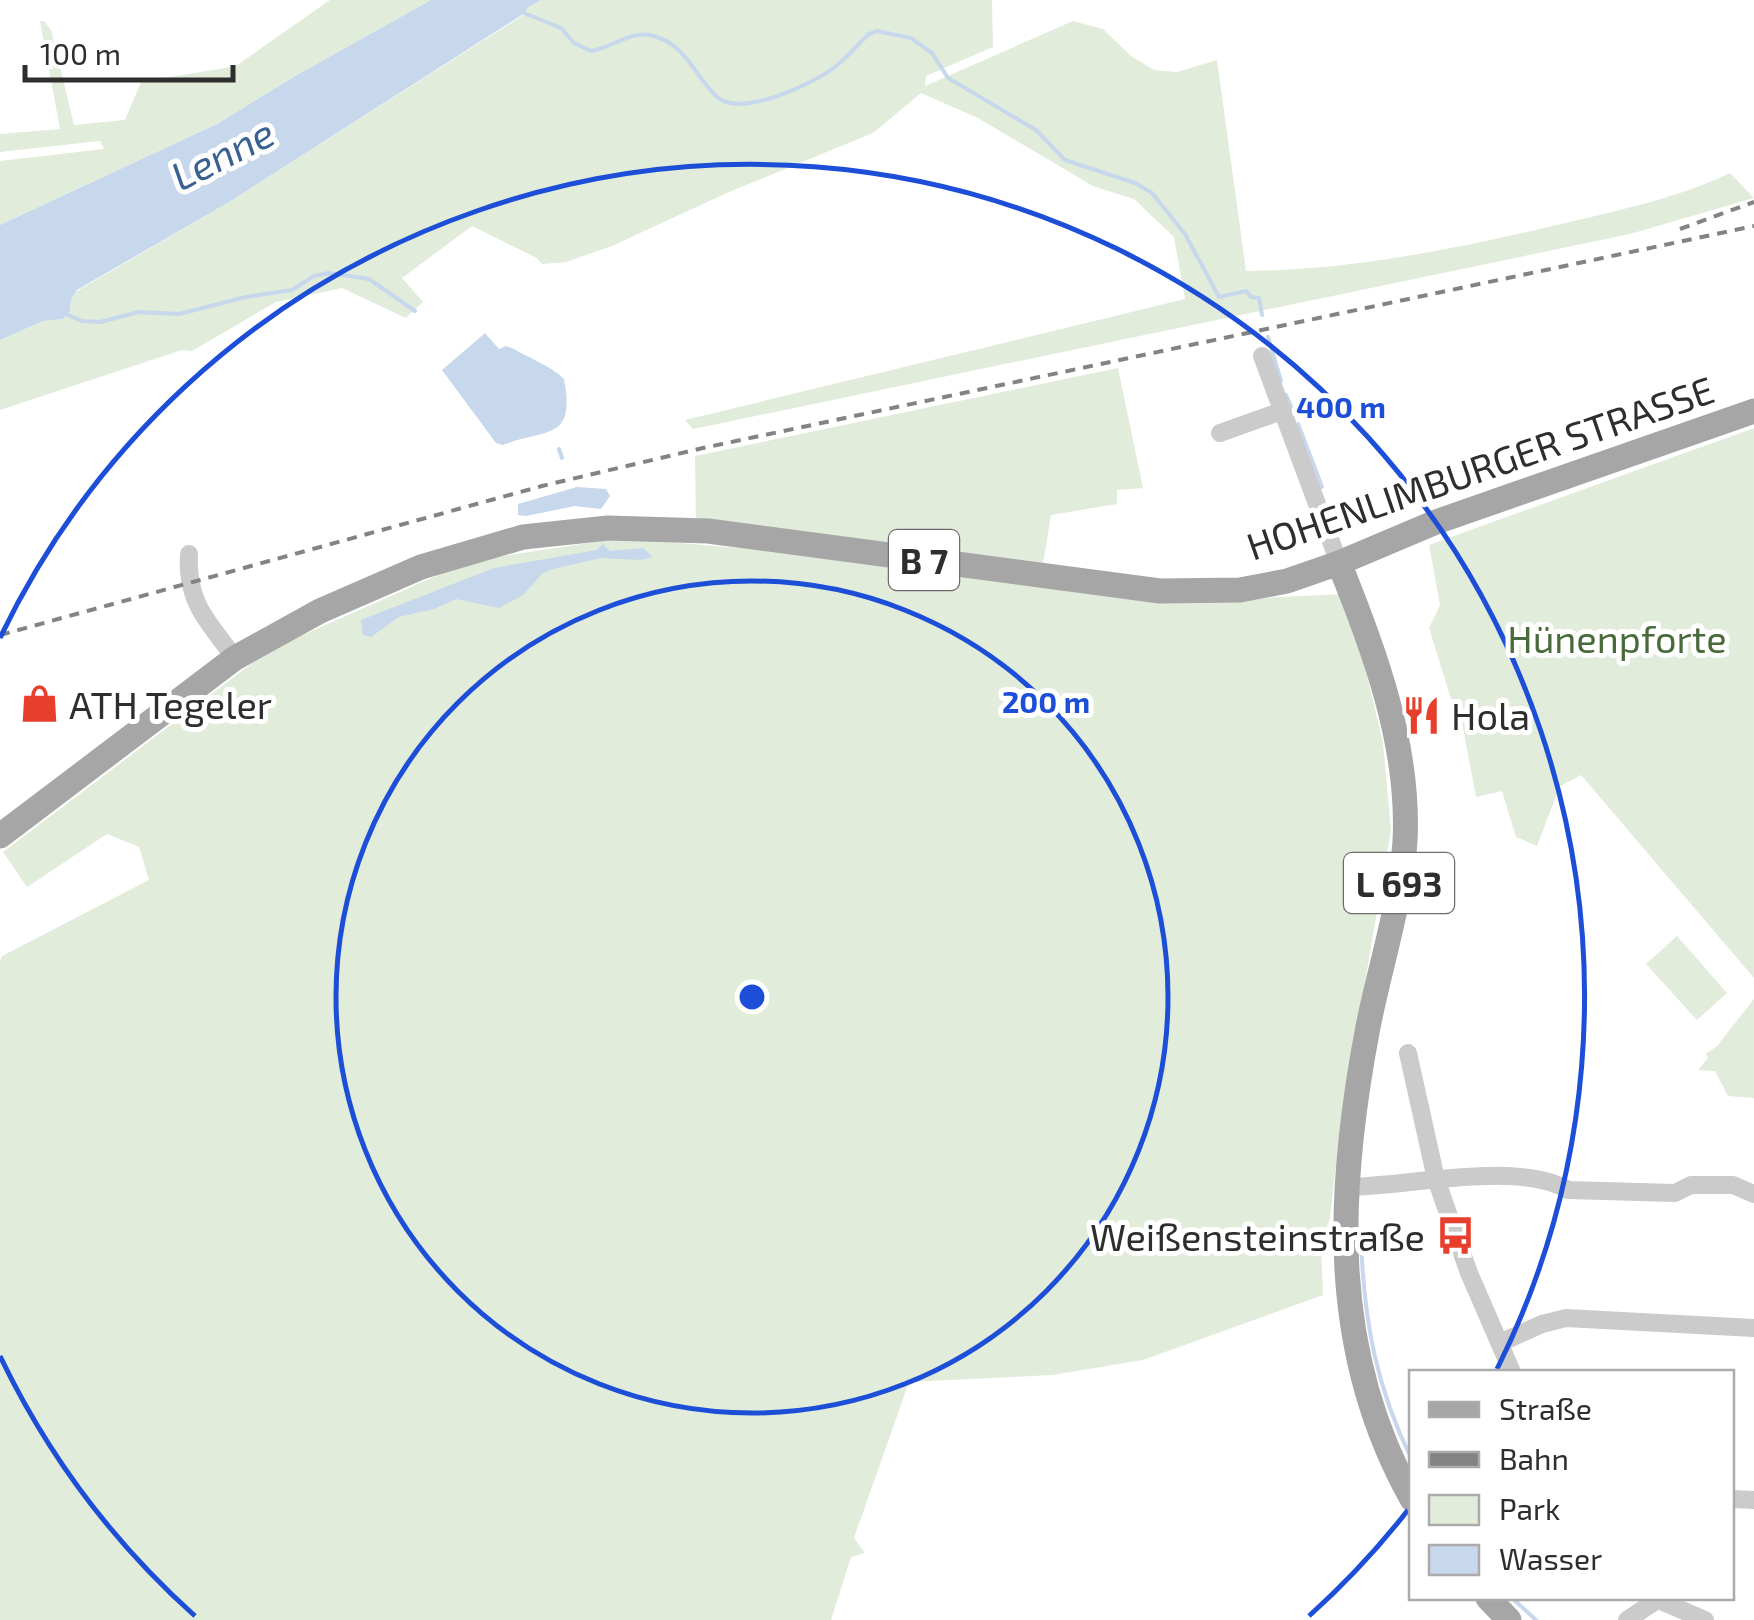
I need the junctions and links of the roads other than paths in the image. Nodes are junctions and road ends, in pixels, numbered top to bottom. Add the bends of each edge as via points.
1 (1262, 356) dead end
2 (1282, 410) junction
3 (1754, 411) edge
4 (1220, 433) dead end
5 (189, 554) dead end
6 (1339, 563) junction
7 (235, 658) junction
8 (0, 836) edge
9 (1408, 1053) dead end
10 (1436, 1179) junction
11 (1346, 1187) junction
12 (1754, 1194) edge
13 (1754, 1328) edge
14 (1500, 1343) junction
15 (1511, 1370) edge
16 (1409, 1492) edge
17 (1490, 1600) edge
18 (1655, 1600) edge
19 (1658, 1600) edge
20 (1509, 1620) edge
21 (1627, 1620) edge
22 (1705, 1620) edge

1 - 2 street
2 - 4 street
2 - 6 street
3 - 6 main road, HOHENLIMBURGER STRASSE / B 7 via 1451,516
5 - 7 street via 196,606
6 - 7 main road, HOHENLIMBURGER STRASSE / B 7 via 1240,590 1160,591 708,531 608,528 522,538 421,567
6 - 11 main road, L 693 via 1390,712 1405,839 1361,1068
7 - 8 main road, HOHENLIMBURGER STRASSE / B 7
9 - 10 street
10 - 11 street
10 - 12 street via 1490,1176 1554,1182 1568,1190 1675,1192 1732,1185
10 - 14 street
11 - 16 main road, L 693 via 1346,1271 1366,1399
13 - 14 street via 1566,1318
14 - 15 street
17 - 20 main road
18 - 21 street
19 - 22 street

